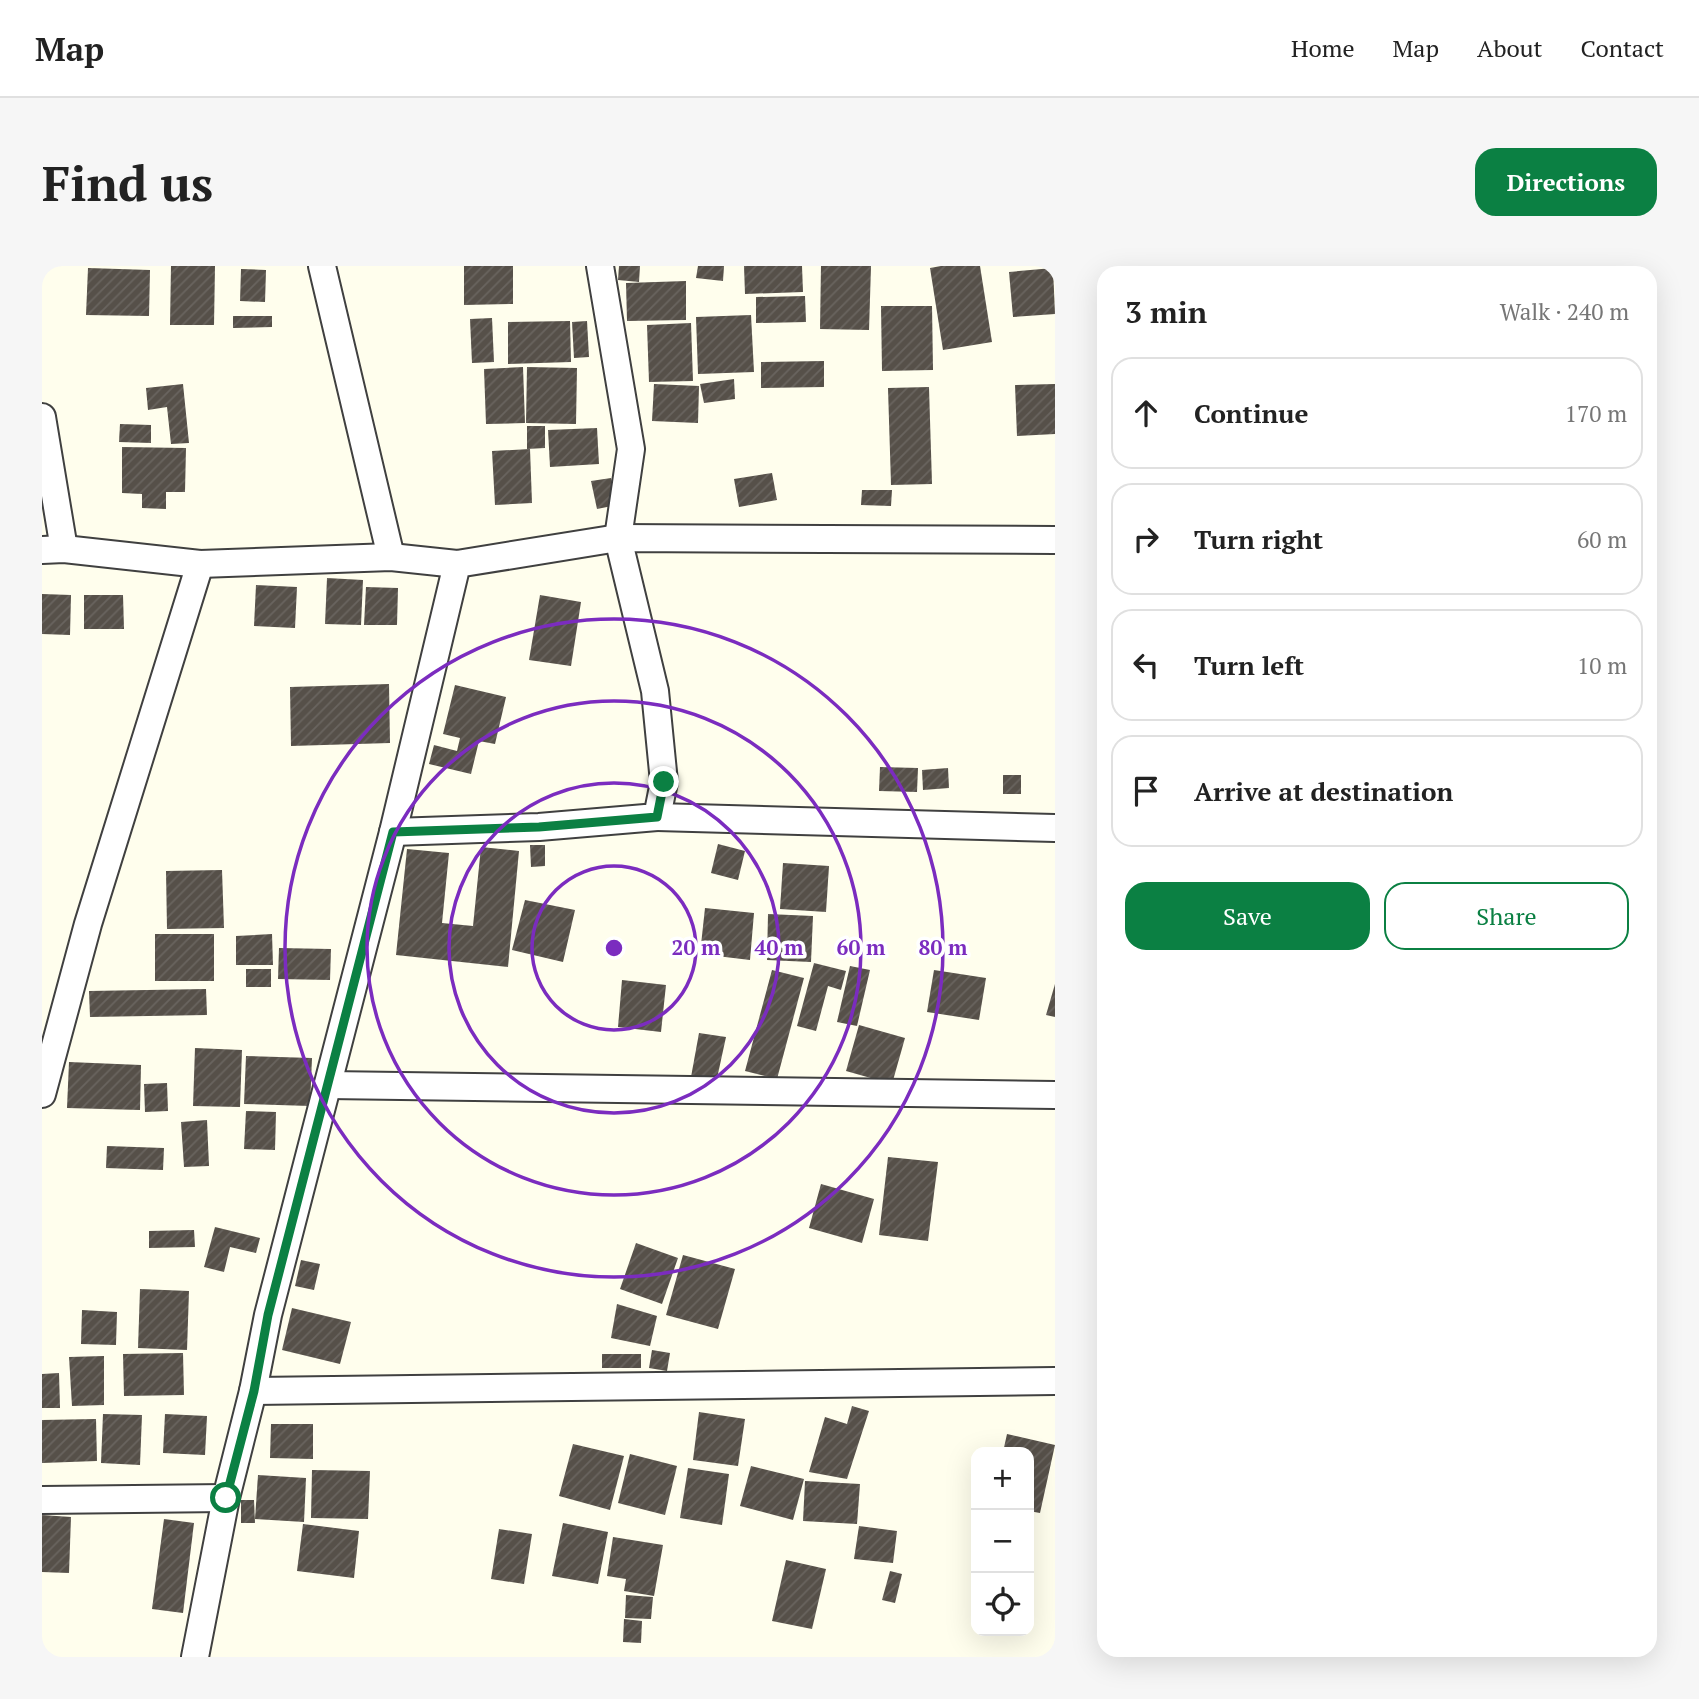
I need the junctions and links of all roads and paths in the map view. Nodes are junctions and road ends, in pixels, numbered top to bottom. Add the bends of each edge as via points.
1 (322, 266) edge
2 (600, 266) edge
3 (42, 417) edge
4 (618, 538) junction
5 (1055, 540) edge
6 (53, 550) edge
7 (391, 557) junction
8 (200, 564) junction
9 (457, 564) junction
10 (657, 817) junction
11 (1055, 828) edge
12 (393, 832) junction
13 (328, 1085) junction
14 (42, 1094) edge
15 (1055, 1095) edge
16 (1055, 1381) edge
17 (254, 1391) junction
18 (226, 1498) junction
19 (42, 1500) edge
20 (195, 1657) edge

1 - 7 street
2 - 4 street via 631,449
3 - 6 street
4 - 5 street
4 - 9 street
4 - 10 street via 655,691 664,782
6 - 8 street
7 - 8 street
7 - 9 street
8 - 14 street via 88,923
9 - 12 street
10 - 11 street
10 - 12 street
12 - 13 street
13 - 15 street
13 - 17 street via 268,1315
16 - 17 street
17 - 18 street
18 - 19 street
18 - 20 street

